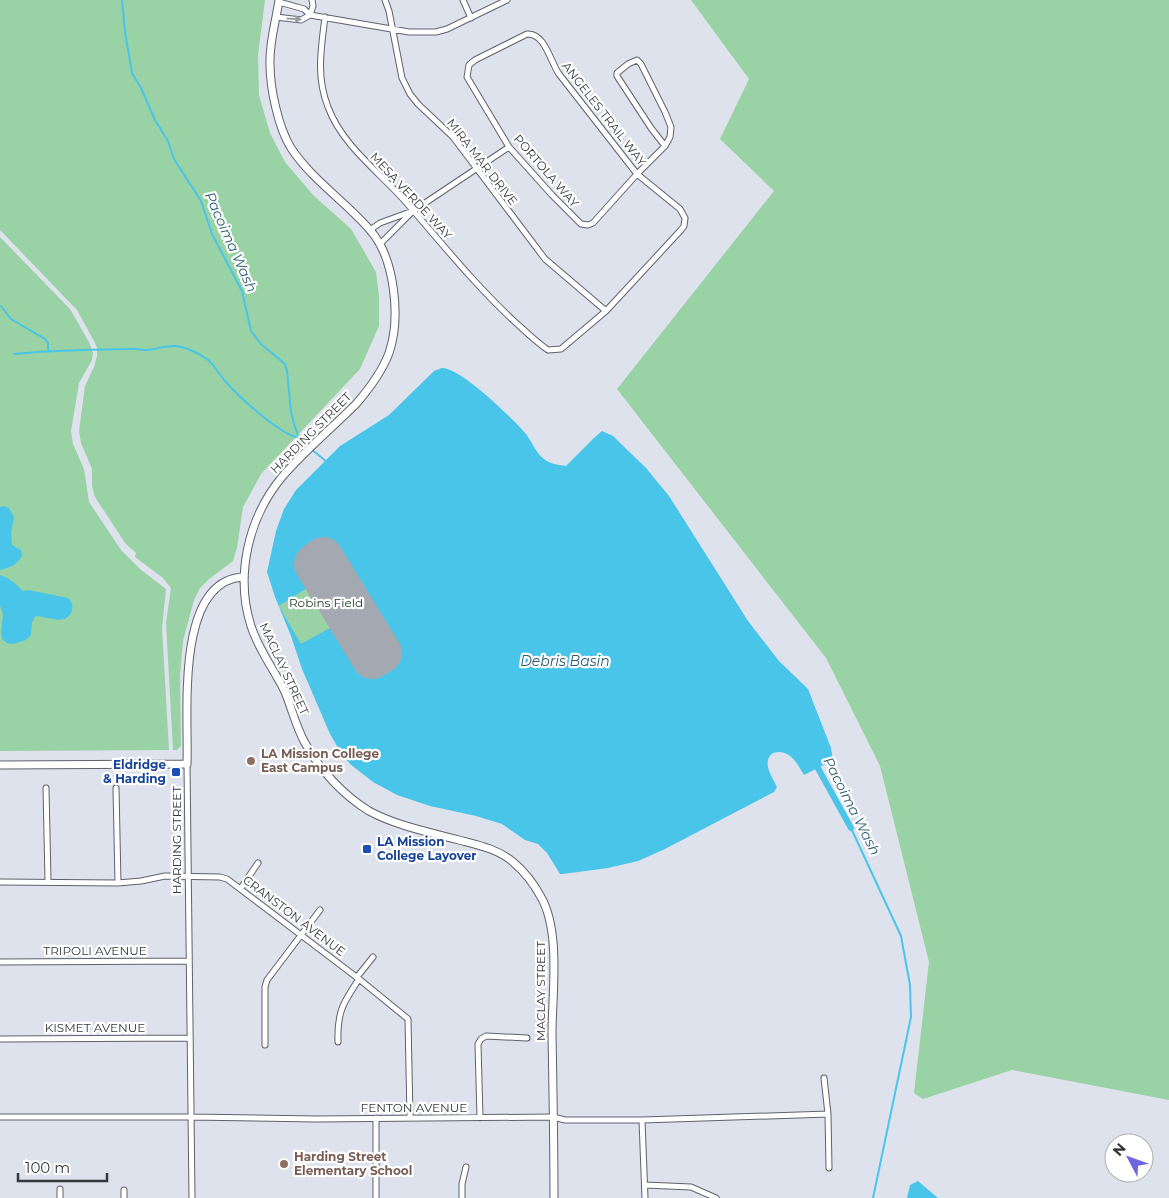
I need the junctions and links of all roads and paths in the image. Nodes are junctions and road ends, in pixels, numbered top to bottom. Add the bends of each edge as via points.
1 (312, 0) edge
2 (385, 0) edge
3 (463, 0) edge
4 (507, 0) edge
5 (279, 1) edge
6 (310, 15) junction
7 (276, 17) junction
8 (324, 17) junction
9 (471, 18) junction
10 (392, 29) junction
11 (467, 71) joint
12 (665, 146) junction
13 (509, 147) junction
14 (477, 168) junction
15 (637, 174) junction
16 (413, 211) junction
17 (370, 230) junction
18 (380, 244) junction
19 (606, 311) junction
20 (243, 577) junction
21 (188, 764) junction
22 (0, 765) edge
23 (46, 788) dead end
24 (116, 788) dead end
25 (258, 864) dead end
26 (189, 876) junction
27 (48, 881) junction
28 (0, 882) edge
29 (118, 883) junction
30 (241, 888) junction
31 (320, 910) dead end
32 (300, 935) junction
33 (373, 957) dead end
34 (190, 961) junction
35 (0, 962) edge
36 (358, 978) junction
37 (189, 1038) junction
38 (527, 1038) dead end
39 (0, 1039) edge
40 (338, 1042) dead end
41 (265, 1045) dead end
42 (824, 1078) dead end
43 (828, 1114) junction
44 (0, 1117) edge
45 (191, 1117) junction
46 (553, 1117) junction
47 (376, 1118) junction
48 (410, 1118) junction
49 (480, 1118) junction
50 (642, 1120) junction
51 (466, 1167) dead end
52 (829, 1168) dead end
53 (645, 1185) junction
54 (60, 1189) dead end
55 (124, 1190) dead end
56 (60, 1198) edge
57 (124, 1198) edge
58 (192, 1198) edge
59 (376, 1198) edge
60 (462, 1198) edge
61 (554, 1198) edge
62 (645, 1198) edge
63 (716, 1198) edge

1 - 6 street
2 - 10 street, MIRA MAR DRIVE
3 - 9 street
4 - 9 street
5 - 6 street via 304,9
5 - 7 street, HARDING STREET
7 -> 6 street via 301,20
6 - 8 street
7 - 17 street, HARDING STREET via 270,64 284,133 304,165
8 - 10 street
8 - 16 street, MESA VERDE WAY via 320,70 328,108 352,147
9 - 10 street via 436,32
10 - 14 street, MIRA MAR DRIVE via 402,78 410,94 453,137
11 - 13 street, PORTOLA WAY via 467,77
11 - 15 street, ANGELES TRAIL WAY via 475,60 527,34 537,36 559,74
12 - 12 street via 617,76 637,60 671,127
12 - 15 street
13 - 14 street
13 - 15 street, PORTOLA WAY via 581,224 594,223
14 - 16 street
14 - 19 street, MIRA MAR DRIVE via 538,251
15 - 19 street, ANGELES TRAIL WAY via 680,209 685,218 684,226
16 - 17 street via 380,222
16 - 18 street
16 - 19 street, MESA VERDE WAY via 498,306 544,348 561,349
17 - 18 street, HARDING STREET
18 - 20 street, HARDING STREET via 395,299 394,332 389,354 367,392 282,477 261,509 250,540
20 - 21 street, HARDING STREET via 231,579 213,591 200,611 190,656
20 - 46 street, MACLAY STREET via 245,602 260,649 284,691 304,742 322,769 344,792 385,818 488,847 512,861 528,877 543,900 553,940
21 - 22 street
21 - 26 street, HARDING STREET
23 - 27 street
24 - 29 street
25 - 30 street
26 - 29 street, CRANSTON AVENUE
26 - 30 street, CRANSTON AVENUE via 220,876
26 - 34 street, HARDING STREET
27 - 28 street, CRANSTON AVENUE
27 - 29 street, CRANSTON AVENUE
30 - 32 street, CRANSTON AVENUE
31 - 32 street
32 - 36 street, CRANSTON AVENUE
32 - 41 street via 270,974 265,987
33 - 36 street
34 - 35 street, TRIPOLI AVENUE
34 - 37 street, HARDING STREET
36 - 40 street via 339,1015
36 - 48 street, CRANSTON AVENUE via 408,1019
37 - 39 street, KISMET AVENUE
37 - 45 street, HARDING STREET
38 - 49 street via 486,1036 480,1039
42 - 43 street
43 - 50 street, FENTON AVENUE
43 - 52 street
44 - 45 street, FENTON AVENUE
45 - 47 street, FENTON AVENUE
45 - 58 street, HARDING STREET
46 - 49 street, FENTON AVENUE
46 - 50 street, FENTON AVENUE via 565,1120
46 - 61 street, MACLAY STREET
47 - 48 street, FENTON AVENUE
47 - 59 street
48 - 49 street, FENTON AVENUE
50 - 53 street
51 - 60 street
53 - 62 street
53 - 63 street via 691,1187
54 - 56 street
55 - 57 street

